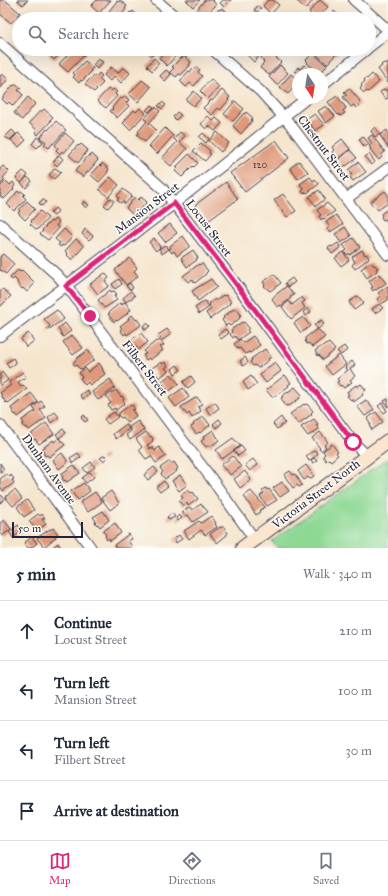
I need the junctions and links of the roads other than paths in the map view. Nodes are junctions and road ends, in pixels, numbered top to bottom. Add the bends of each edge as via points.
1 (156, 0) edge
2 (354, 0) edge
3 (170, 12) edge
4 (367, 12) edge
5 (376, 20) edge
6 (388, 31) edge
7 (376, 41) edge
8 (0, 43) edge
9 (12, 54) edge
10 (15, 56) edge
11 (220, 56) edge
12 (358, 56) edge
13 (328, 81) edge
14 (299, 104) edge
15 (283, 117) junction
16 (388, 168) edge
17 (346, 199) junction
18 (174, 203) junction
19 (0, 224) edge
20 (388, 255) edge
21 (66, 286) junction
22 (0, 336) edge
23 (0, 425) edge
24 (388, 441) edge
25 (367, 456) junction
26 (255, 540) junction
27 (91, 548) edge
28 (244, 548) edge

1 - 3 street
2 - 4 street
5 - 6 street
6 - 7 street
8 - 9 street, Locust Street
10 - 18 street, Locust Street via 162,188
11 - 15 street, Chestnut Street via 260,91
12 - 13 street
14 - 15 street, Mansion Street
15 - 17 street, Chestnut Street
15 - 18 street, Mansion Street
16 - 17 street
17 - 20 street, Chestnut Street
18 - 21 street, Mansion Street
18 - 25 street, Locust Street via 353,442
19 - 21 street, Filbert Street
21 - 22 street, Mansion Street
21 - 26 street, Filbert Street
23 - 27 street, Dunham Avenue
24 - 25 main road, Victoria Street North
25 - 26 main road, Victoria Street North
26 - 28 main road, Victoria Street North

